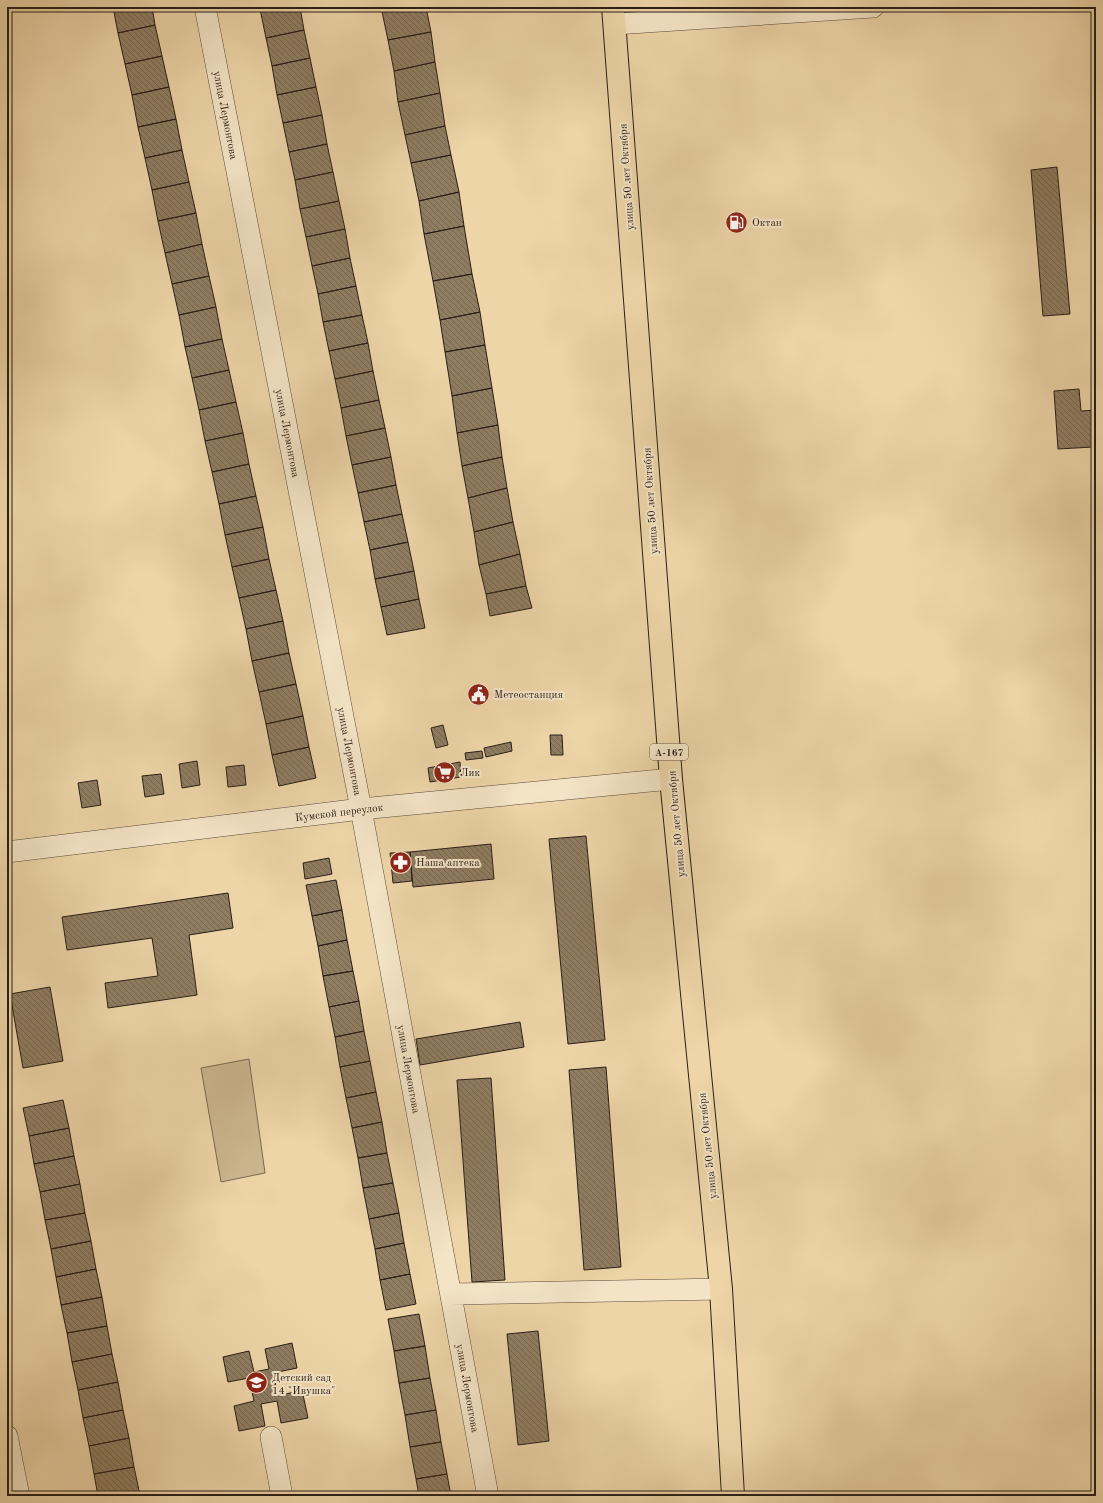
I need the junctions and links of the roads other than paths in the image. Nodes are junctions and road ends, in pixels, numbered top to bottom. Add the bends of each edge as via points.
1 (205, 7) edge
2 (873, 7) edge
3 (614, 16) edge
4 (671, 779) junction
5 (361, 809) junction
6 (7, 852) edge
7 (721, 1289) junction
8 (451, 1294) junction
9 (7, 1436) edge
10 (271, 1437) dead end
11 (19, 1496) edge
12 (282, 1496) edge
13 (488, 1496) edge
14 (733, 1496) edge

1 - 5 street, улица Лермонтова
2 - 3 street
3 - 4 highway, улица 50 лет Октября / А-167
4 - 5 street, Кумской переулок
4 - 7 highway, улица 50 лет Октября / А-167
5 - 6 street, Кумской переулок
5 - 8 street, улица Лермонтова
7 - 8 street
7 - 14 highway, улица 50 лет Октября / А-167
8 - 13 street, улица Лермонтова
9 - 11 street
10 - 12 street

